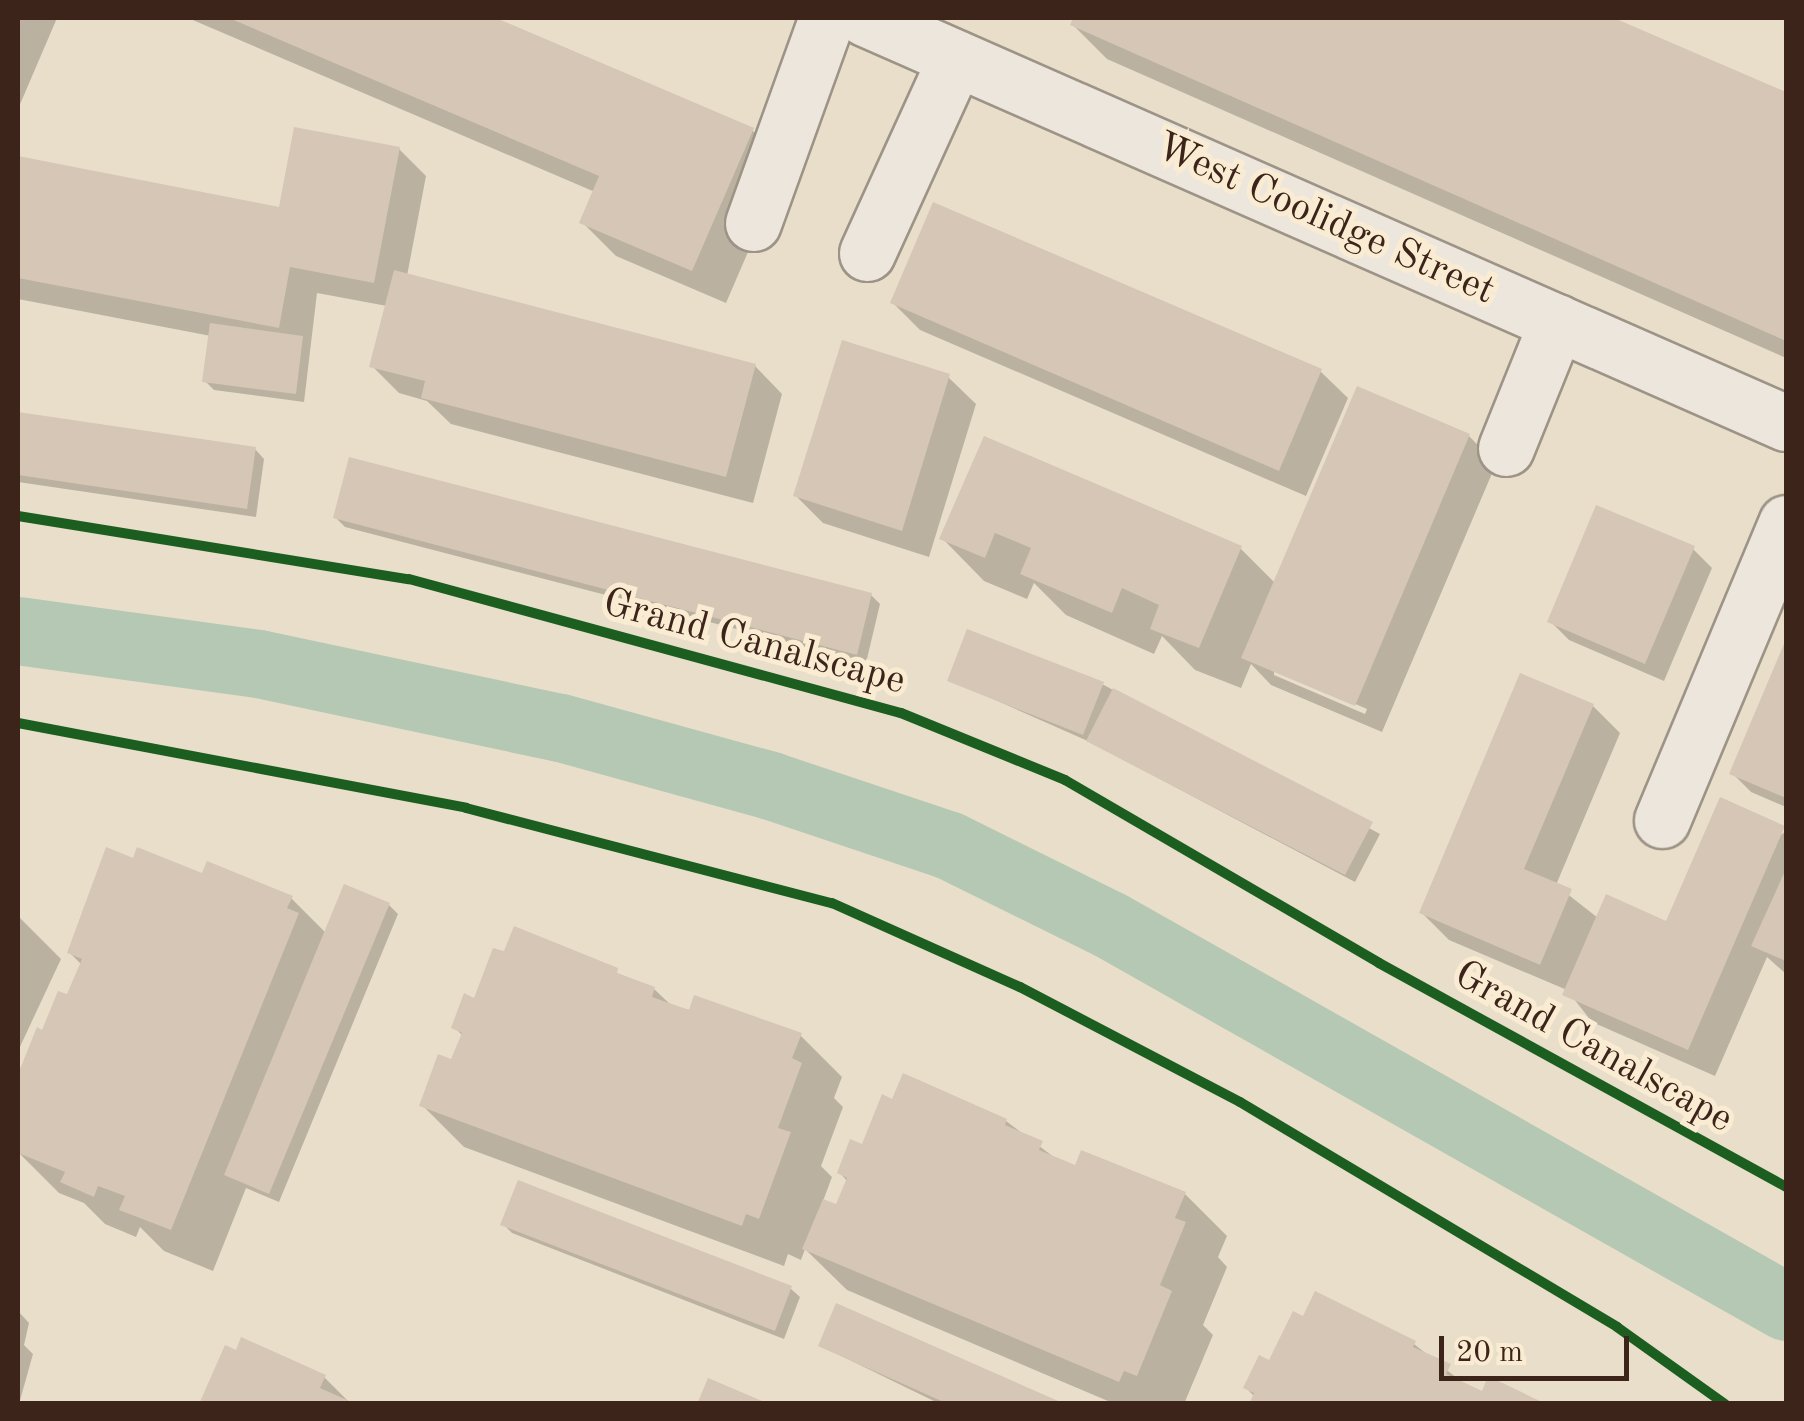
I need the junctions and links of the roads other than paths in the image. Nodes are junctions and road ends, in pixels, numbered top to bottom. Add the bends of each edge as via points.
1 (827, 18) edge
2 (864, 18) edge
3 (956, 58) junction
4 (752, 223) dead end
5 (868, 252) dead end
6 (1557, 322) junction
7 (1786, 423) edge
8 (1506, 448) dead end
9 (1786, 523) edge
10 (1662, 820) dead end

1 - 4 street
2 - 3 street, West Coolidge Street
3 - 5 street
3 - 6 street, West Coolidge Street
6 - 7 street, West Coolidge Street
6 - 8 street
9 - 10 street

